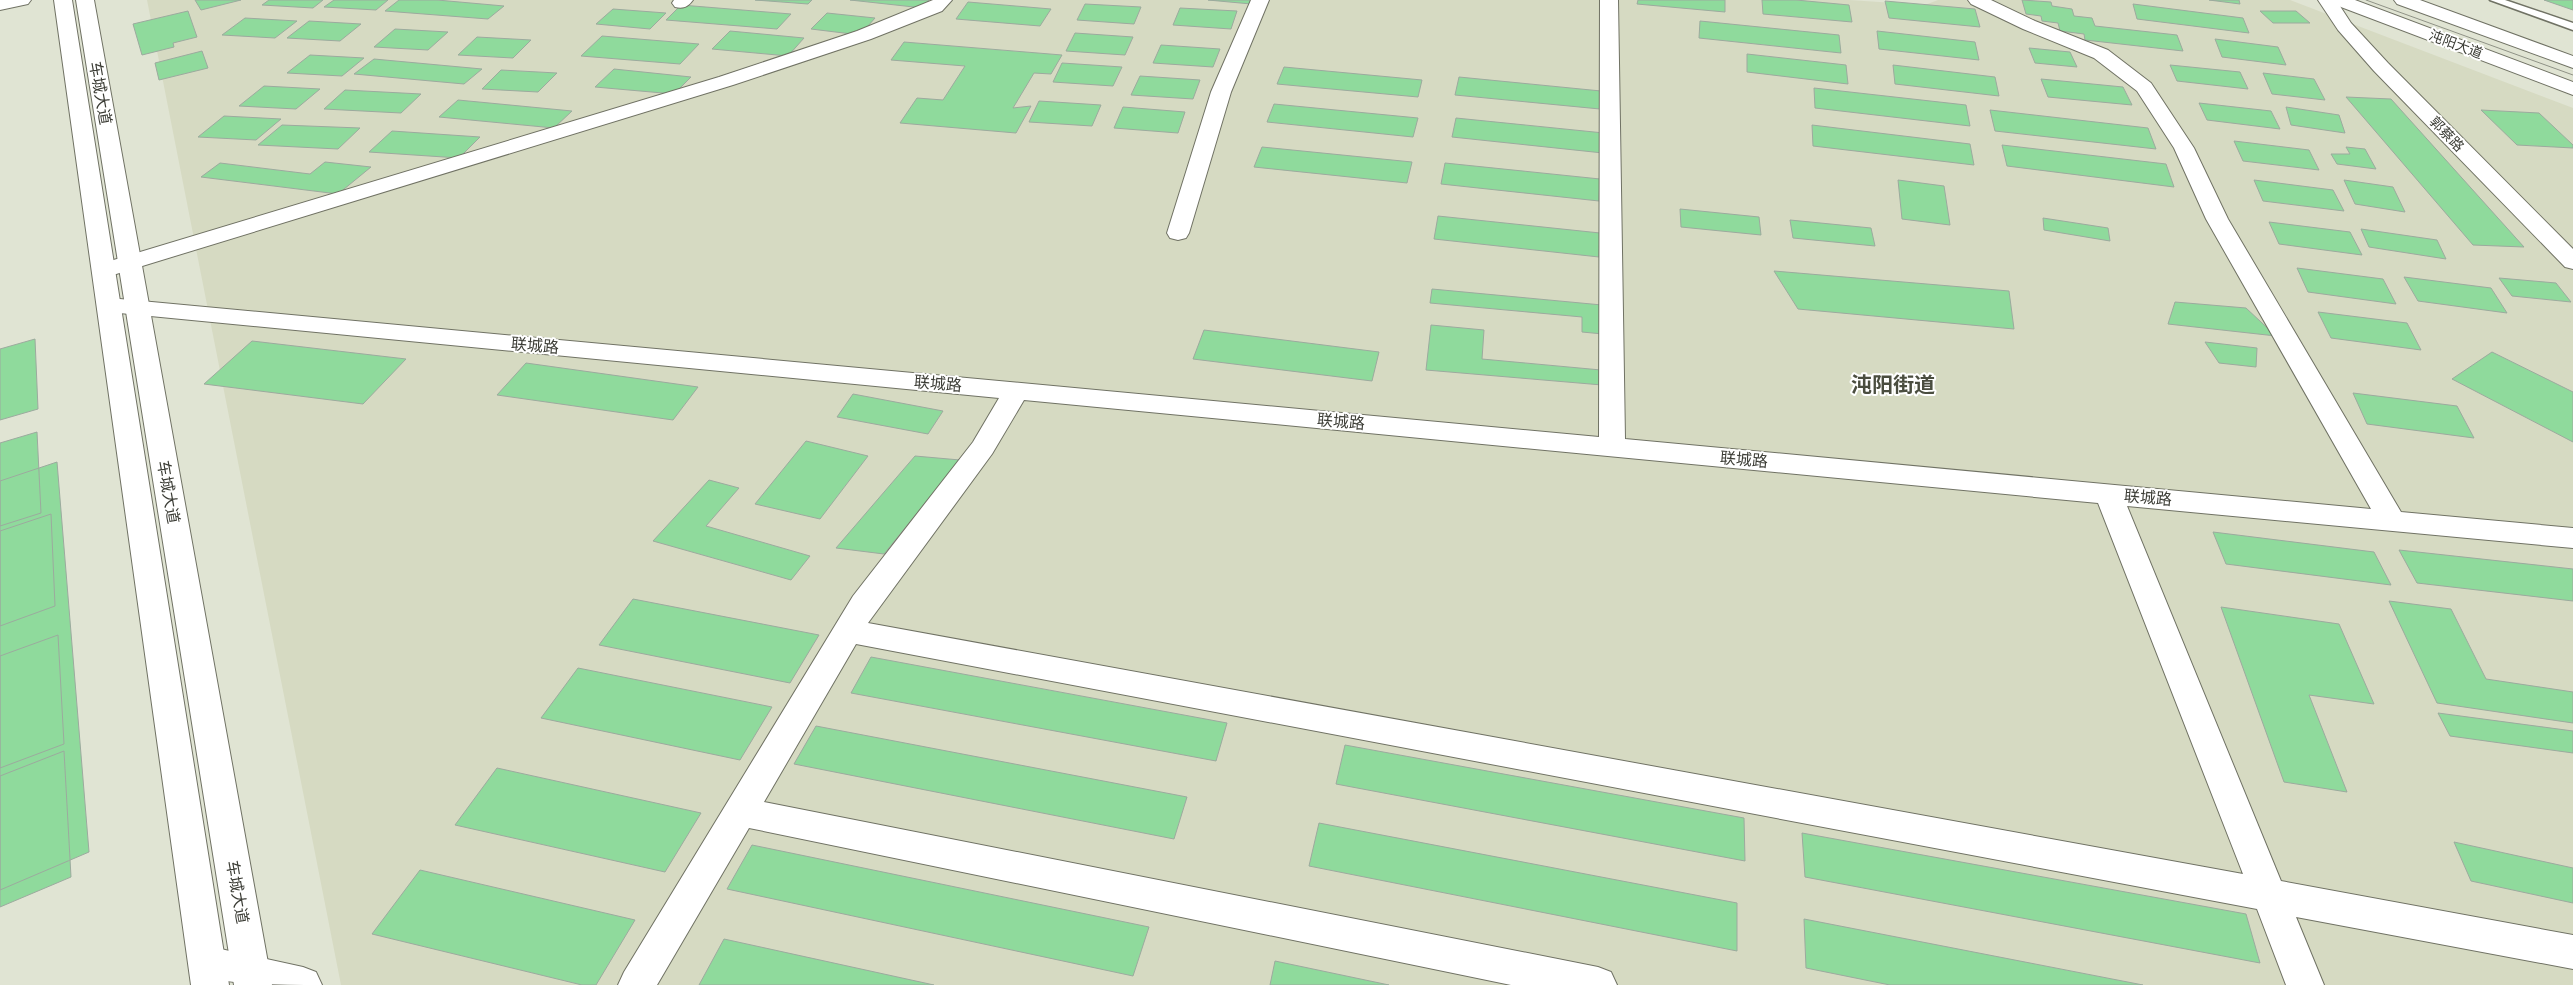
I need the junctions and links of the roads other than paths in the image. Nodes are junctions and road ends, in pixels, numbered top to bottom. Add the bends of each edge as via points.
1 (22, 0) edge
2 (63, 0) edge
3 (85, 0) edge
4 (943, 0) edge
5 (1260, 0) edge
6 (1609, 0) edge
7 (1977, 0) edge
8 (2327, 0) edge
9 (2339, 0) edge
10 (2402, 0) edge
11 (2495, 0) edge
12 (0, 5) edge
13 (2573, 27) edge
14 (2573, 62) edge
15 (2573, 89) edge
16 (1178, 233) dead end
17 (2573, 262) edge
18 (130, 263) junction
19 (105, 270) junction
20 (109, 305) junction
21 (138, 307) junction
22 (1016, 390) junction
23 (1612, 447) junction
24 (2108, 494) junction
25 (2392, 521) junction
26 (2573, 538) edge
27 (848, 631) junction
28 (740, 812) junction
29 (2269, 896) junction
30 (2573, 952) edge
31 (209, 974) edge
32 (252, 979) edge
33 (304, 985) edge
34 (637, 985) edge
35 (1598, 985) edge
36 (2305, 985) edge

1 - 12 street
2 - 19 street, 车城大道
3 - 18 street, 车城大道
4 - 18 street via 936,7 864,35 726,81
5 - 16 street via 1221,92
6 - 23 street
7 - 25 street via 2029,26 2102,54 2144,87 2184,148 2218,220
8 - 17 street, 郭蔡路 via 2344,26 2381,67
9 - 15 street, 沌阳大道
10 - 14 street, 沌阳大道
11 - 13 lane
18 - 19 street
18 - 21 street, 车城大道
19 - 20 street, 车城大道
20 - 21 street, 联城路
20 - 31 street, 车城大道
21 - 22 street, 联城路
21 - 32 street, 车城大道
22 - 23 street, 联城路
22 - 27 street via 983,448 864,604
23 - 24 street, 联城路
24 - 25 street, 联城路
24 - 29 street
25 - 26 street, 联城路
27 - 28 street
27 - 29 street
28 - 34 street
28 - 35 street
29 - 30 street
29 - 36 street
31 - 32 street
32 - 33 street

